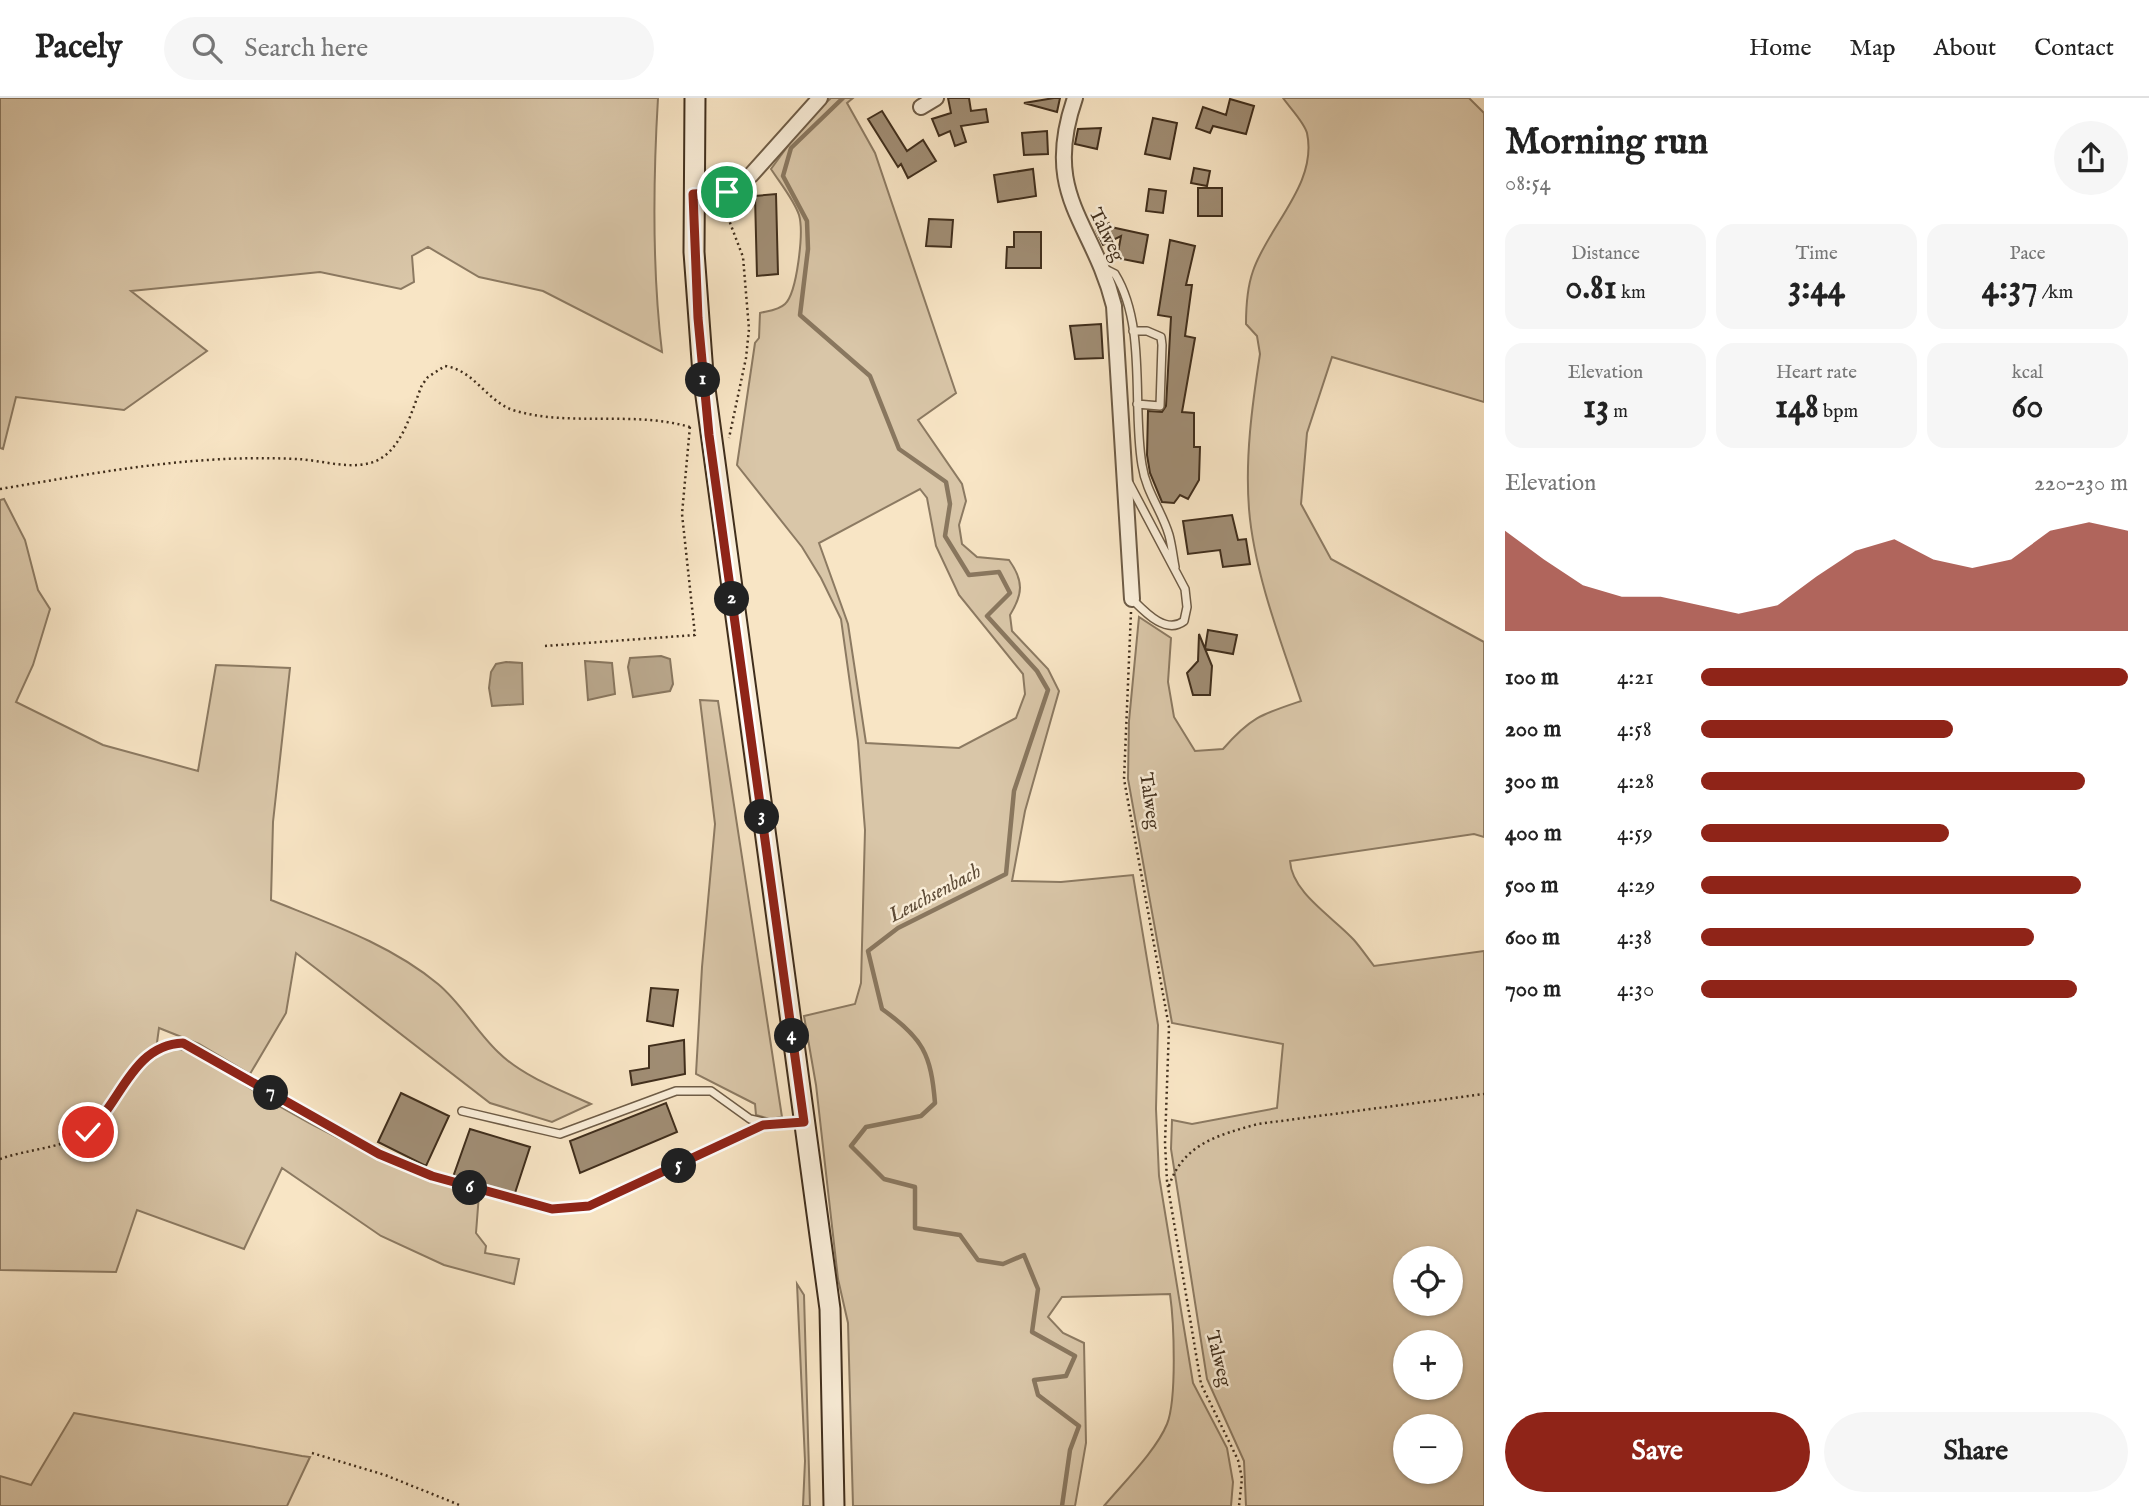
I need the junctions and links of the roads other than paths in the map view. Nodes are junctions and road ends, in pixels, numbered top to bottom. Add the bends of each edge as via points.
1 (695, 98) edge
2 (820, 98) edge
3 (936, 98) edge
4 (1075, 98) edge
5 (921, 107) dead end
6 (693, 194) junction
7 (1102, 268) junction
8 (1133, 331) junction
9 (1137, 404) junction
10 (1123, 471) junction
11 (1175, 568) junction
12 (1132, 599) joint
13 (462, 1111) dead end
14 (804, 1122) junction
15 (834, 1506) edge

1 - 6 main road
2 - 6 street via 751,175 719,194
3 - 5 street
4 - 7 street, Talweg via 1063,148 1064,178 1073,210
6 - 14 main road via 709,435
7 - 8 lane via 1119,281
7 - 10 street, Talweg via 1114,306
8 - 9 lane
8 - 9 lane via 1156,334 1162,345 1160,406
9 - 11 lane via 1143,473 1169,534
10 - 11 lane
10 - 12 street, Talweg
11 - 12 lane via 1187,607 1179,625 1159,622
13 - 14 lane via 560,1134 676,1091 711,1091 750,1119 772,1124
14 - 15 main road via 830,1310

